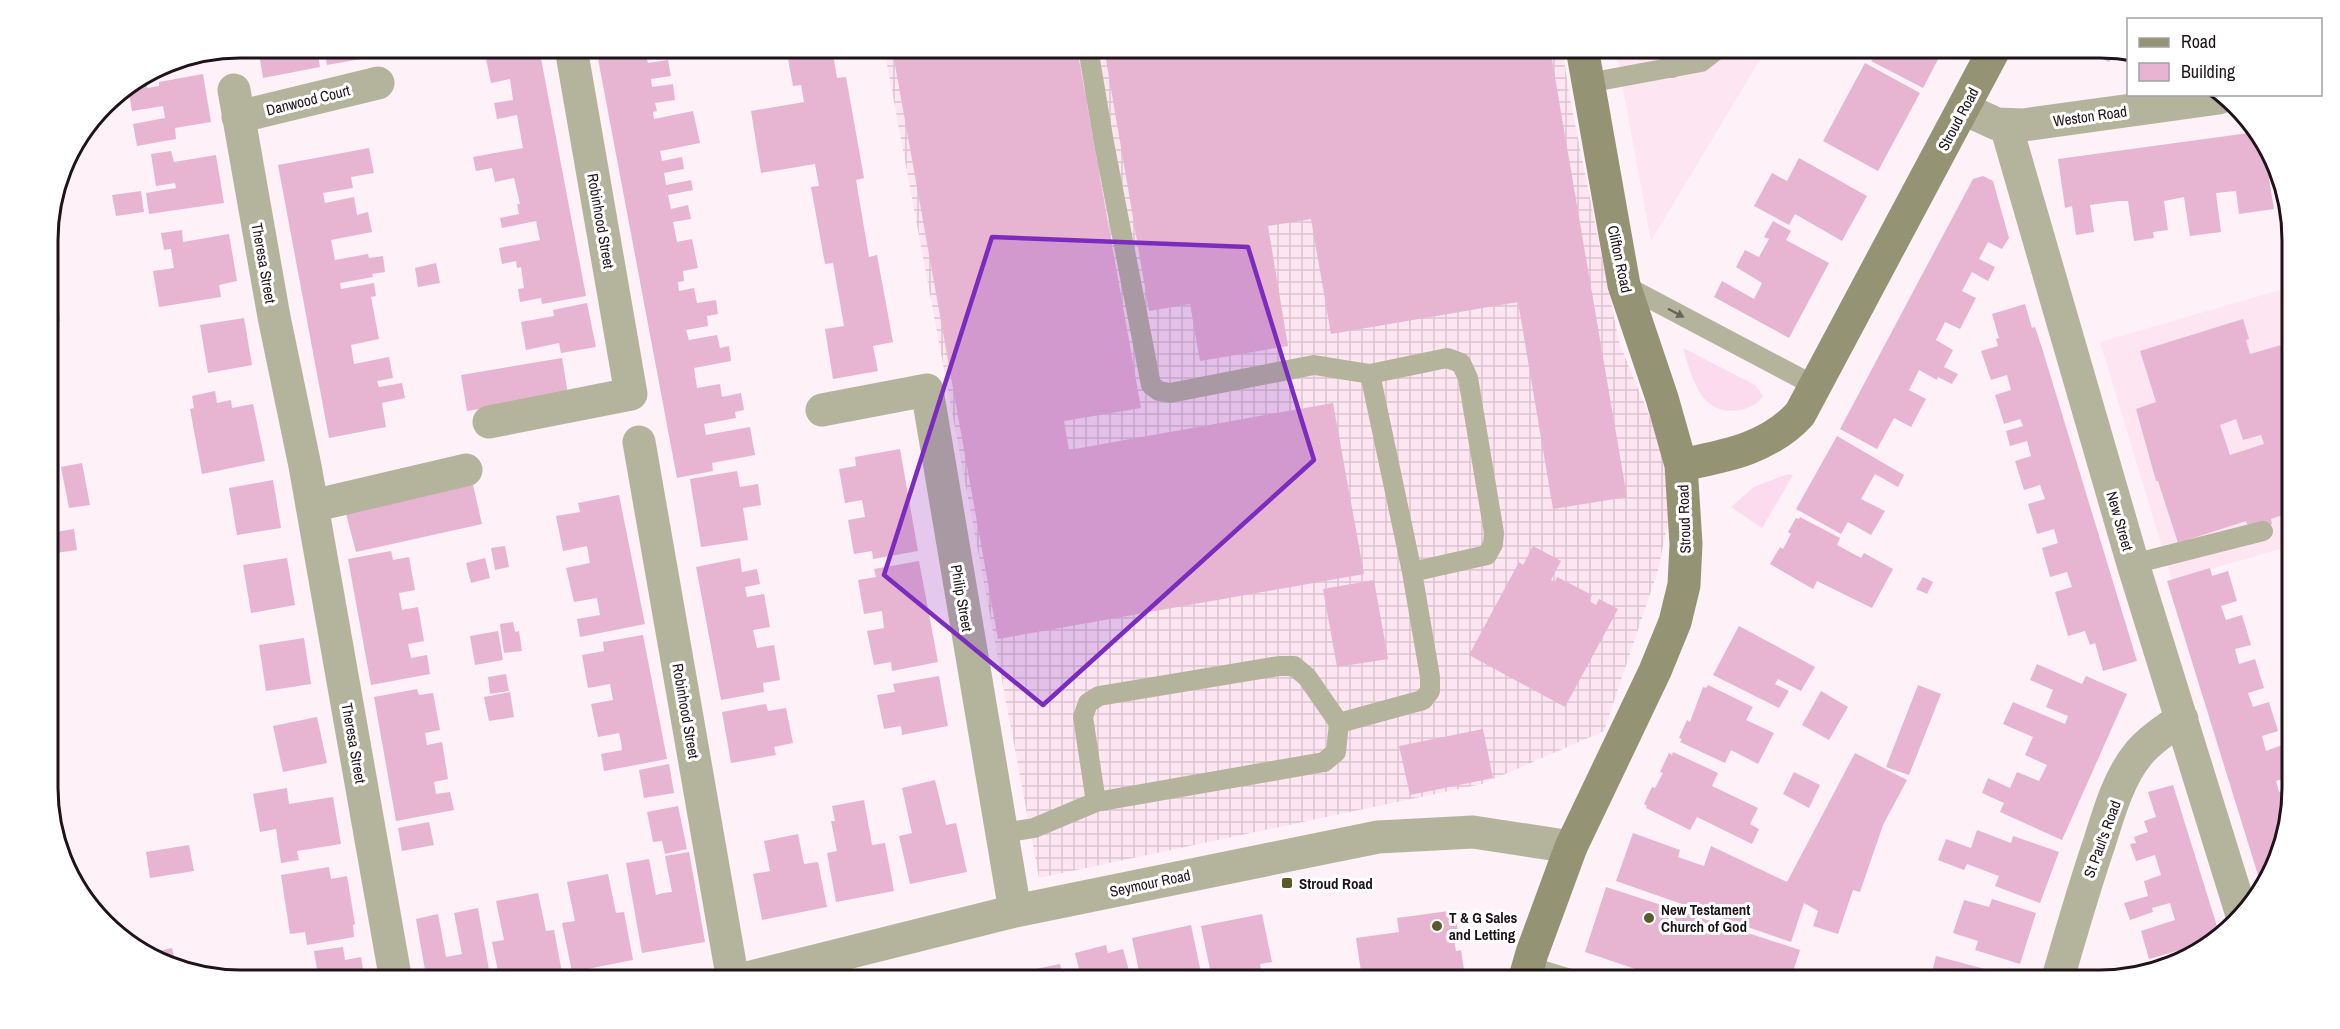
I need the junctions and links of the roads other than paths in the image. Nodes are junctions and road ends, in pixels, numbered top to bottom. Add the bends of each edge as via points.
1 (1584, 58) edge
2 (1671, 58) edge
3 (1706, 58) edge
4 (1990, 58) edge
5 (573, 59) edge
6 (1090, 59) edge
7 (1672, 68) junction
8 (378, 83) dead end
9 (1588, 83) junction
10 (2213, 99) edge
11 (236, 104) joint
12 (1964, 109) junction
13 (2006, 126) junction
14 (1624, 285) junction
15 (1370, 374) junction
16 (1815, 386) junction
17 (822, 410) dead end
18 (489, 422) dead end
19 (639, 442) dead end
20 (1681, 465) junction
21 (466, 470) dead end
22 (312, 506) junction
23 (2263, 531) dead end
24 (2133, 564) junction
25 (1412, 572) junction
26 (2182, 719) junction
27 (1339, 723) junction
28 (1096, 802) junction
29 (1003, 833) junction
30 (1571, 848) junction
31 (2239, 904) edge
32 (1015, 911) junction
33 (394, 970) edge
34 (732, 970) edge
35 (778, 970) edge
36 (1527, 970) edge
37 (2060, 970) edge

1 - 9 main road, Clifton Road
2 - 7 lane
3 - 7 lane
4 - 12 main road, Stroud Road
5 - 18 street, Robinhood Street via 631,394
6 - 15 lane via 1151,385 1170,393 1314,365
7 - 9 lane
8 - 11 street, Danwood Court
9 - 14 main road, Clifton Road
10 - 13 street, Weston Road
11 - 22 street, Theresa Street
12 - 13 street, Weston Road
12 - 16 main road, Stroud Road
13 - 24 street, New Street
14 -> 16 lane
14 - 20 main road, Clifton Road
15 - 25 lane
15 - 25 lane via 1447,358 1461,363 1468,378 1493,544 1487,555
16 - 20 main road, Stroud Road via 1800,414 1768,441
17 - 29 street, Philip Street via 927,390
19 - 34 street, Robinhood Street
20 - 30 main road, Stroud Road via 1686,544 1684,585 1675,622
21 - 22 street
22 - 33 street, Theresa Street
23 - 24 lane
24 - 26 street, New Street
25 - 27 lane via 1430,691 1423,700
26 - 31 street, New Street
26 - 37 street, St Paul's Road via 2158,734 2127,774 2103,832
27 - 28 lane via 1336,752 1324,762
27 - 28 lane via 1307,677 1294,666 1099,696 1088,703 1083,717
28 - 29 lane via 1034,828
29 - 32 street, Philip Street
30 - 32 street, Seymour Road via 1473,832 1378,837
30 - 36 main road, Stroud Road
32 - 35 street, Seymour Road

